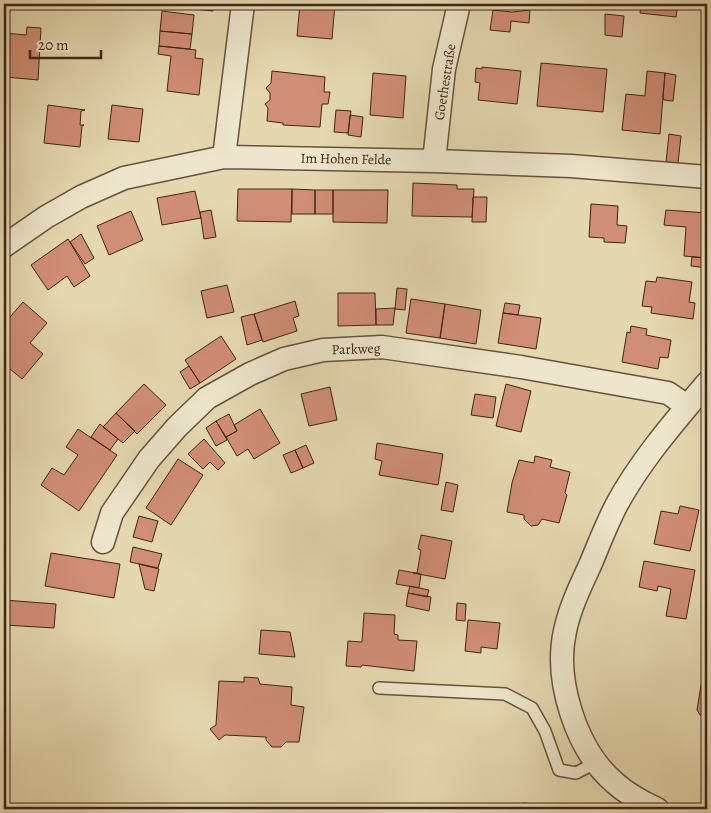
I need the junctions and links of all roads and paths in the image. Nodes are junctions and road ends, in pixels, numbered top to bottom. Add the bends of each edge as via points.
1 (243, 4) edge
2 (459, 4) edge
3 (224, 157) junction
4 (434, 161) junction
5 (707, 178) edge
6 (4, 246) edge
7 (707, 383) edge
8 (687, 406) junction
9 (103, 542) dead end
10 (378, 688) dead end
11 (597, 762) junction
12 (656, 809) edge

1 - 3 street
2 - 4 street, Goethestraße via 444,69
3 - 4 street, Im Hohen Felde
3 - 6 street, Im Hohen Felde via 124,178 80,197
4 - 5 street, Im Hohen Felde via 571,166
7 - 8 street
8 - 9 street, Parkweg via 668,393 503,364 382,347 323,350 284,360 250,374 207,398 148,459 112,513
8 - 11 street via 617,505 576,595 565,631 562,658 566,695 579,733
10 - 11 lane via 505,694 532,708 545,731 559,770 576,773
11 - 12 street via 614,782

